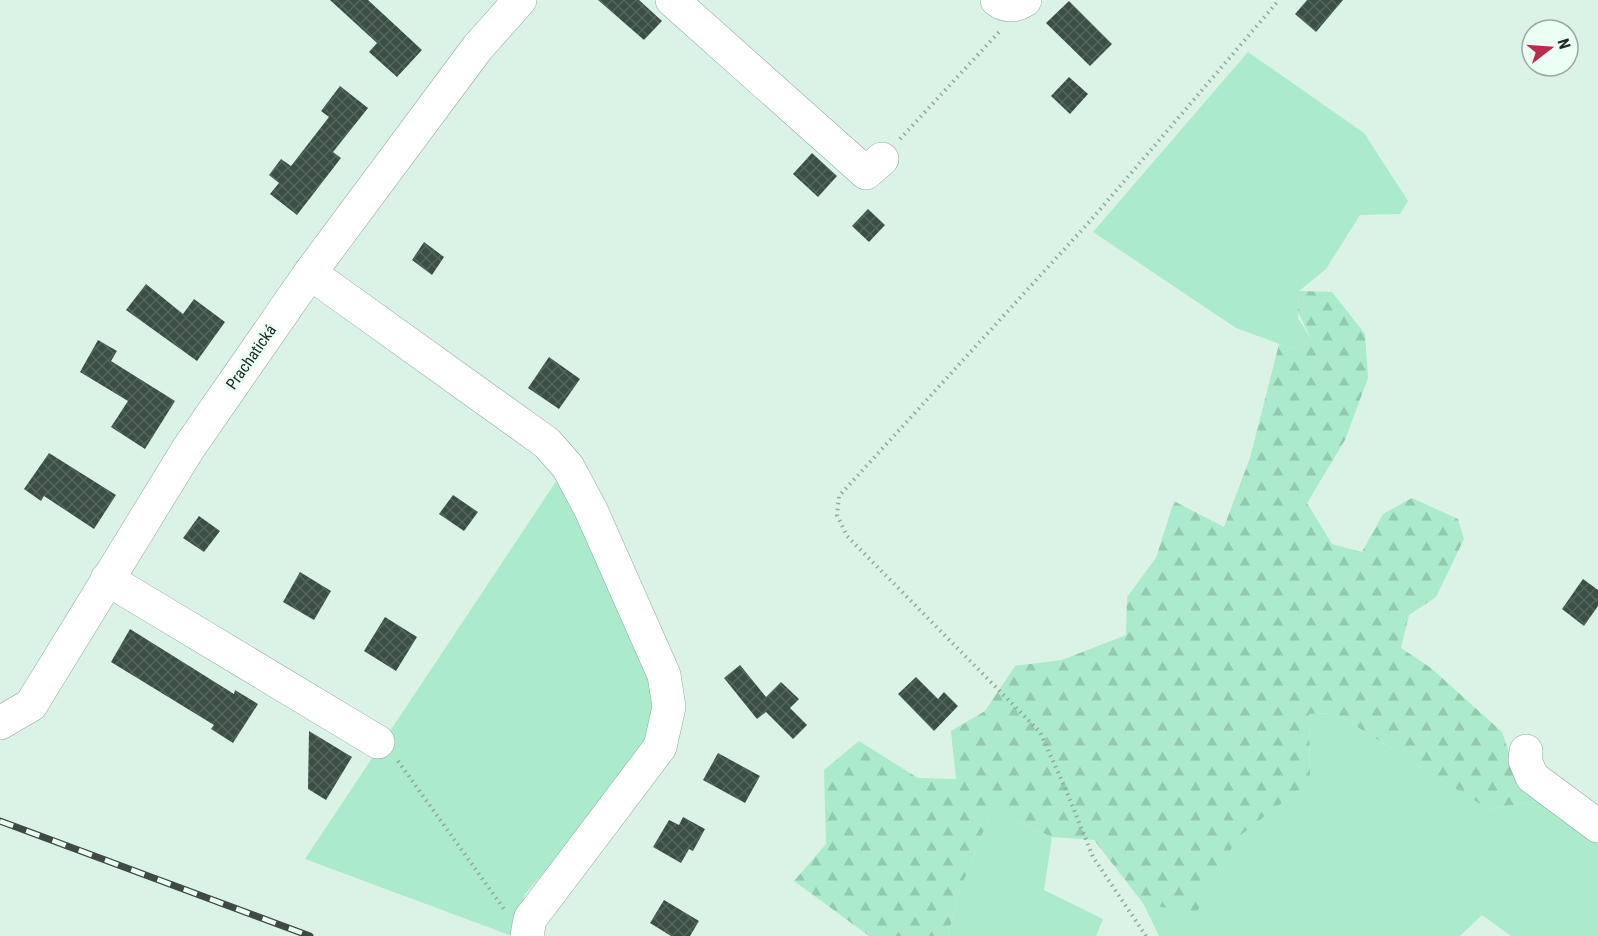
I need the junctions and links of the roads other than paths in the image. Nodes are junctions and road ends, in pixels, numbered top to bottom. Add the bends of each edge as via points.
1 (520, 0) edge
2 (672, 0) edge
3 (882, 159) road end
4 (310, 273) junction
5 (107, 579) junction
6 (0, 723) edge
7 (378, 742) road end
8 (1526, 751) dead end
9 (1598, 826) edge
10 (519, 927) edge

1 - 4 street, Prachatická via 478,47
2 - 3 street via 866,173
4 - 5 street, Prachatická via 188,449
4 - 10 street via 546,443 568,467 664,675 669,707 660,747 530,919
5 - 6 street, Prachatická via 31,705
5 - 7 street
8 - 9 street via 1524,760 1532,777

